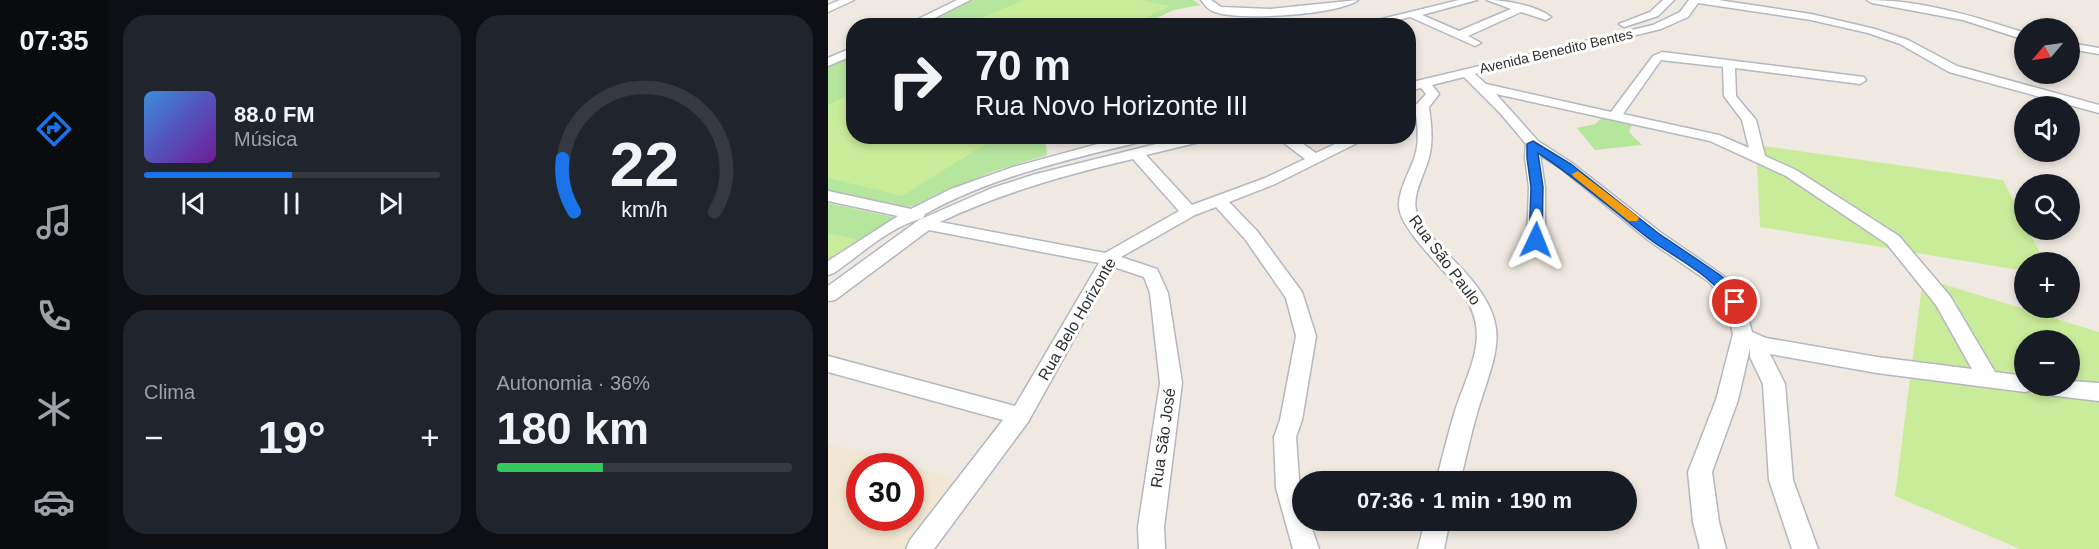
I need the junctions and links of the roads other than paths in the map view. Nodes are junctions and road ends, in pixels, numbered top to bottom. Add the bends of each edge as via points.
1 (849, 0) edge
2 (965, 0) edge
3 (1206, 0) edge
4 (1353, 0) edge
5 (1472, 0) edge
6 (1492, 0) edge
7 (1669, 0) edge
8 (1696, 0) edge
9 (1872, 0) edge
10 (1522, 8) junction
11 (828, 9) edge
12 (1412, 14) junction
13 (1546, 16) dead end
14 (926, 18) edge
15 (1394, 18) edge
16 (2014, 33) edge
17 (1458, 36) junction
18 (1475, 44) dead end
19 (2080, 48) edge
20 (1509, 51) junction
21 (2099, 51) edge
22 (846, 54) edge
23 (1520, 58) junction
24 (828, 62) edge
25 (1730, 64) junction
26 (1466, 72) junction
27 (1416, 73) edge
28 (1860, 80) dead end
29 (1424, 83) junction
30 (1416, 85) edge
31 (1485, 88) junction
32 (2099, 109) edge
33 (1416, 110) edge
34 (1416, 113) edge
35 (1615, 116) junction
36 (1114, 144) edge
37 (1174, 144) edge
38 (1293, 144) edge
39 (1347, 144) edge
40 (1533, 144) junction
41 (1136, 153) junction
42 (1758, 157) junction
43 (1315, 159) junction
44 (828, 196) edge
45 (1219, 201) junction
46 (1189, 212) junction
47 (924, 219) junction
48 (1536, 240) dead end
49 (1108, 259) junction
50 (828, 269) edge
51 (828, 295) edge
52 (1752, 339) junction
53 (828, 364) edge
54 (1989, 380) junction
55 (2014, 383) edge
56 (2080, 390) edge
57 (2099, 392) edge
58 (1020, 416) junction
59 (1451, 471) edge
60 (1435, 531) edge
61 (919, 549) edge
62 (1152, 549) edge
63 (1306, 549) edge
64 (1431, 549) edge
65 (1713, 549) edge
66 (1805, 549) edge

1 - 11 street
2 - 14 street
3 - 4 street via 1219,10 1317,14
5 - 12 street
6 - 10 street
7 - 20 street, Avenida Benedito Bentes via 1662,9 1639,20
8 - 23 street, Avenida Benedito Bentes via 1678,19 1657,27
8 - 32 street via 1811,16 1861,28 1904,42 1953,69
9 - 16 street via 1965,17
10 - 13 street
10 - 17 street
12 - 15 street
12 - 17 street
17 - 18 street
19 - 21 street
20 - 23 street
20 - 27 street, Avenida Benedito Bentes
22 - 24 street
23 - 26 street, Avenida Benedito Bentes
25 - 28 street
25 - 35 street via 1660,57
25 - 42 street via 1730,96 1749,120
26 - 29 street, Avenida Benedito Bentes
26 - 31 street
29 - 30 street, Avenida Benedito Bentes
29 - 33 street via 1433,94
31 - 35 street
31 - 40 street
34 - 59 street, Rua São Paulo via 1425,130 1423,153 1407,202 1408,213 1481,307 1487,333 1487,351
35 - 42 street via 1714,138
36 - 47 street via 977,184
37 - 41 street
38 - 43 street
39 - 43 street, Rua Belo Horizonte
40 - 48 street
40 - 52 street via 1716,278 1728,290
41 - 46 street
41 - 47 street via 1041,177
42 - 54 street via 1791,173 1893,240 1943,301
43 - 45 street, Rua Belo Horizonte
44 - 47 street
45 - 46 street, Rua Belo Horizonte
45 - 63 street via 1251,235 1295,297 1306,336 1285,437 1288,488
46 - 49 street, Rua Belo Horizonte
47 - 49 street, Rua São José
47 - 50 street
47 - 51 street
49 - 58 street, Rua Belo Horizonte
49 - 62 street, Rua São José via 1151,273 1155,279 1170,363 1171,383 1151,527
52 - 54 street via 1877,365
52 - 65 street via 1700,472
52 - 66 street via 1774,384 1781,480
53 - 58 street
54 - 55 street
56 - 57 street
58 - 61 street, Rua Belo Horizonte
60 - 64 street

